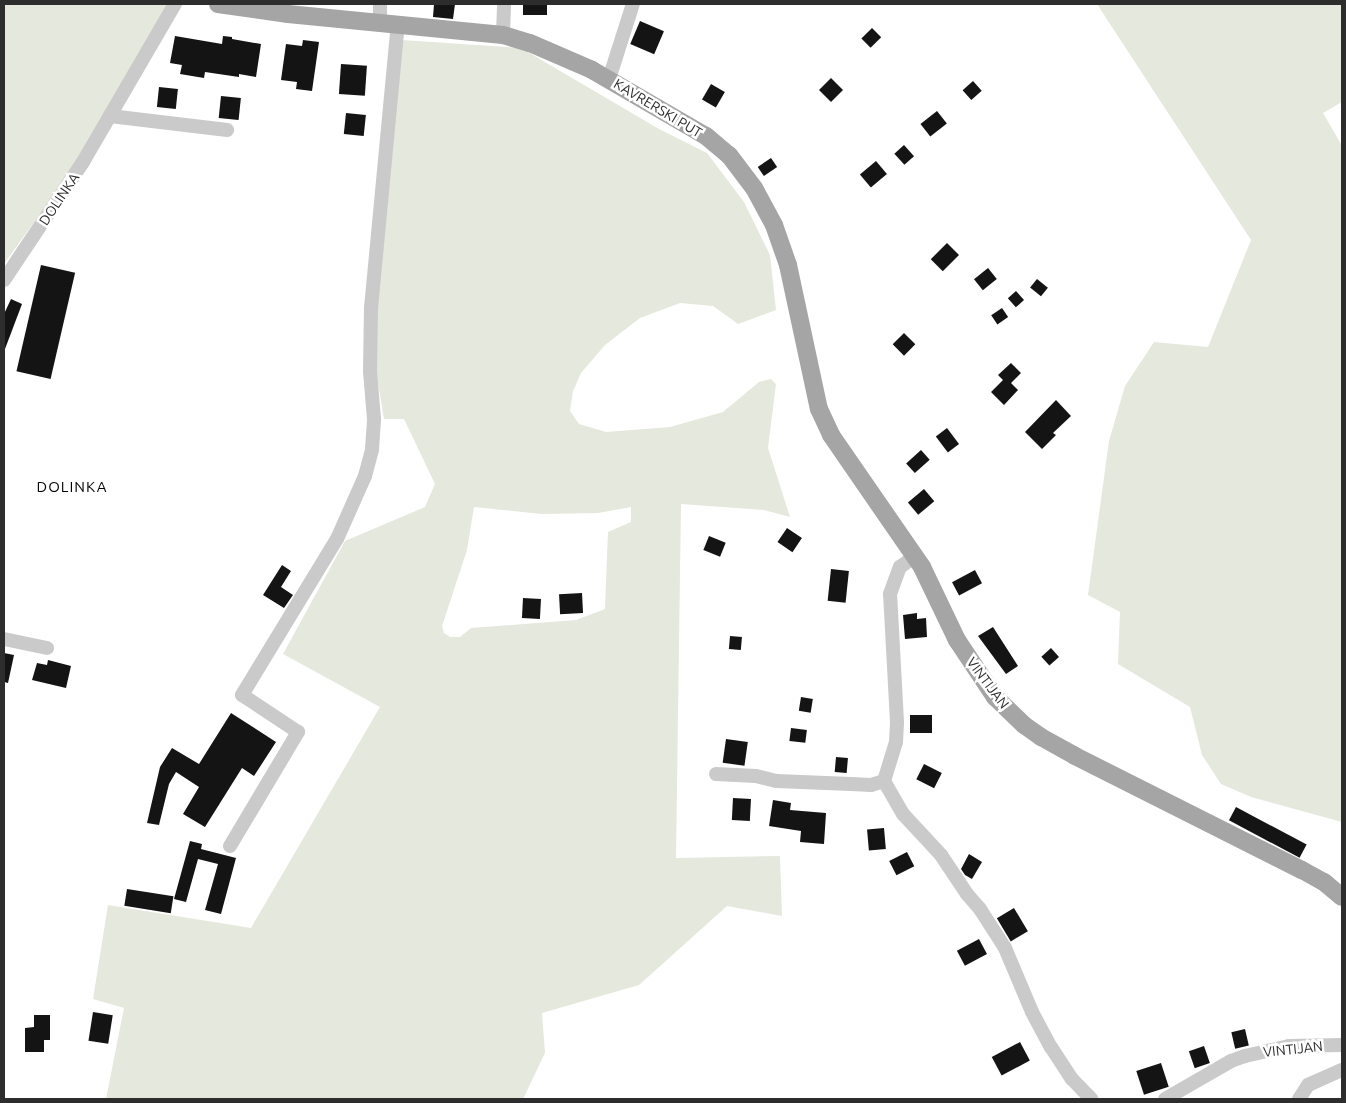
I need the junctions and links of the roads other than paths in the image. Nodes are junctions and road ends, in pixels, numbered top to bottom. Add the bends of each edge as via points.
1 (176, 4) edge
2 (218, 4) edge
3 (380, 4) edge
4 (504, 4) edge
5 (633, 4) edge
6 (389, 24) junction
7 (503, 35) junction
8 (609, 79) junction
9 (110, 116) junction
10 (227, 130) dead end
11 (4, 280) edge
12 (806, 346) joint
13 (915, 556) junction
14 (4, 639) edge
15 (47, 648) dead end
16 (716, 774) dead end
17 (884, 781) junction
18 (230, 846) dead end
19 (1342, 897) edge
20 (1342, 1045) edge
21 (1342, 1070) edge
22 (1091, 1099) edge
23 (1166, 1099) edge
24 (1299, 1099) edge

1 - 9 street, DOLINKA
2 - 6 main road, KAVRERSKI PUT
3 - 6 street
4 - 7 street
5 - 8 street
6 - 7 main road, KAVRERSKI PUT
6 - 18 street via 371,308 372,449 365,476 337,539 242,695 298,732
7 - 8 main road, KAVRERSKI PUT via 530,43
8 - 12 main road, KAVRERSKI PUT via 706,136 729,155 754,188 774,225 788,265
9 - 10 street
9 - 11 street, DOLINKA via 60,200
12 - 13 main road, VINTIJAN via 819,409 831,435
13 - 17 street via 900,567 890,594 897,722 896,742
13 - 19 main road, VINTIJAN via 962,648 995,697 1024,726 1075,756 1302,870
14 - 15 street
16 - 17 street via 756,776 776,781 871,785
17 - 22 street via 904,814 946,861 1006,948 1032,1012 1051,1047 1072,1079
20 - 23 street, VINTIJAN via 1282,1047 1245,1056
21 - 24 street via 1308,1085

